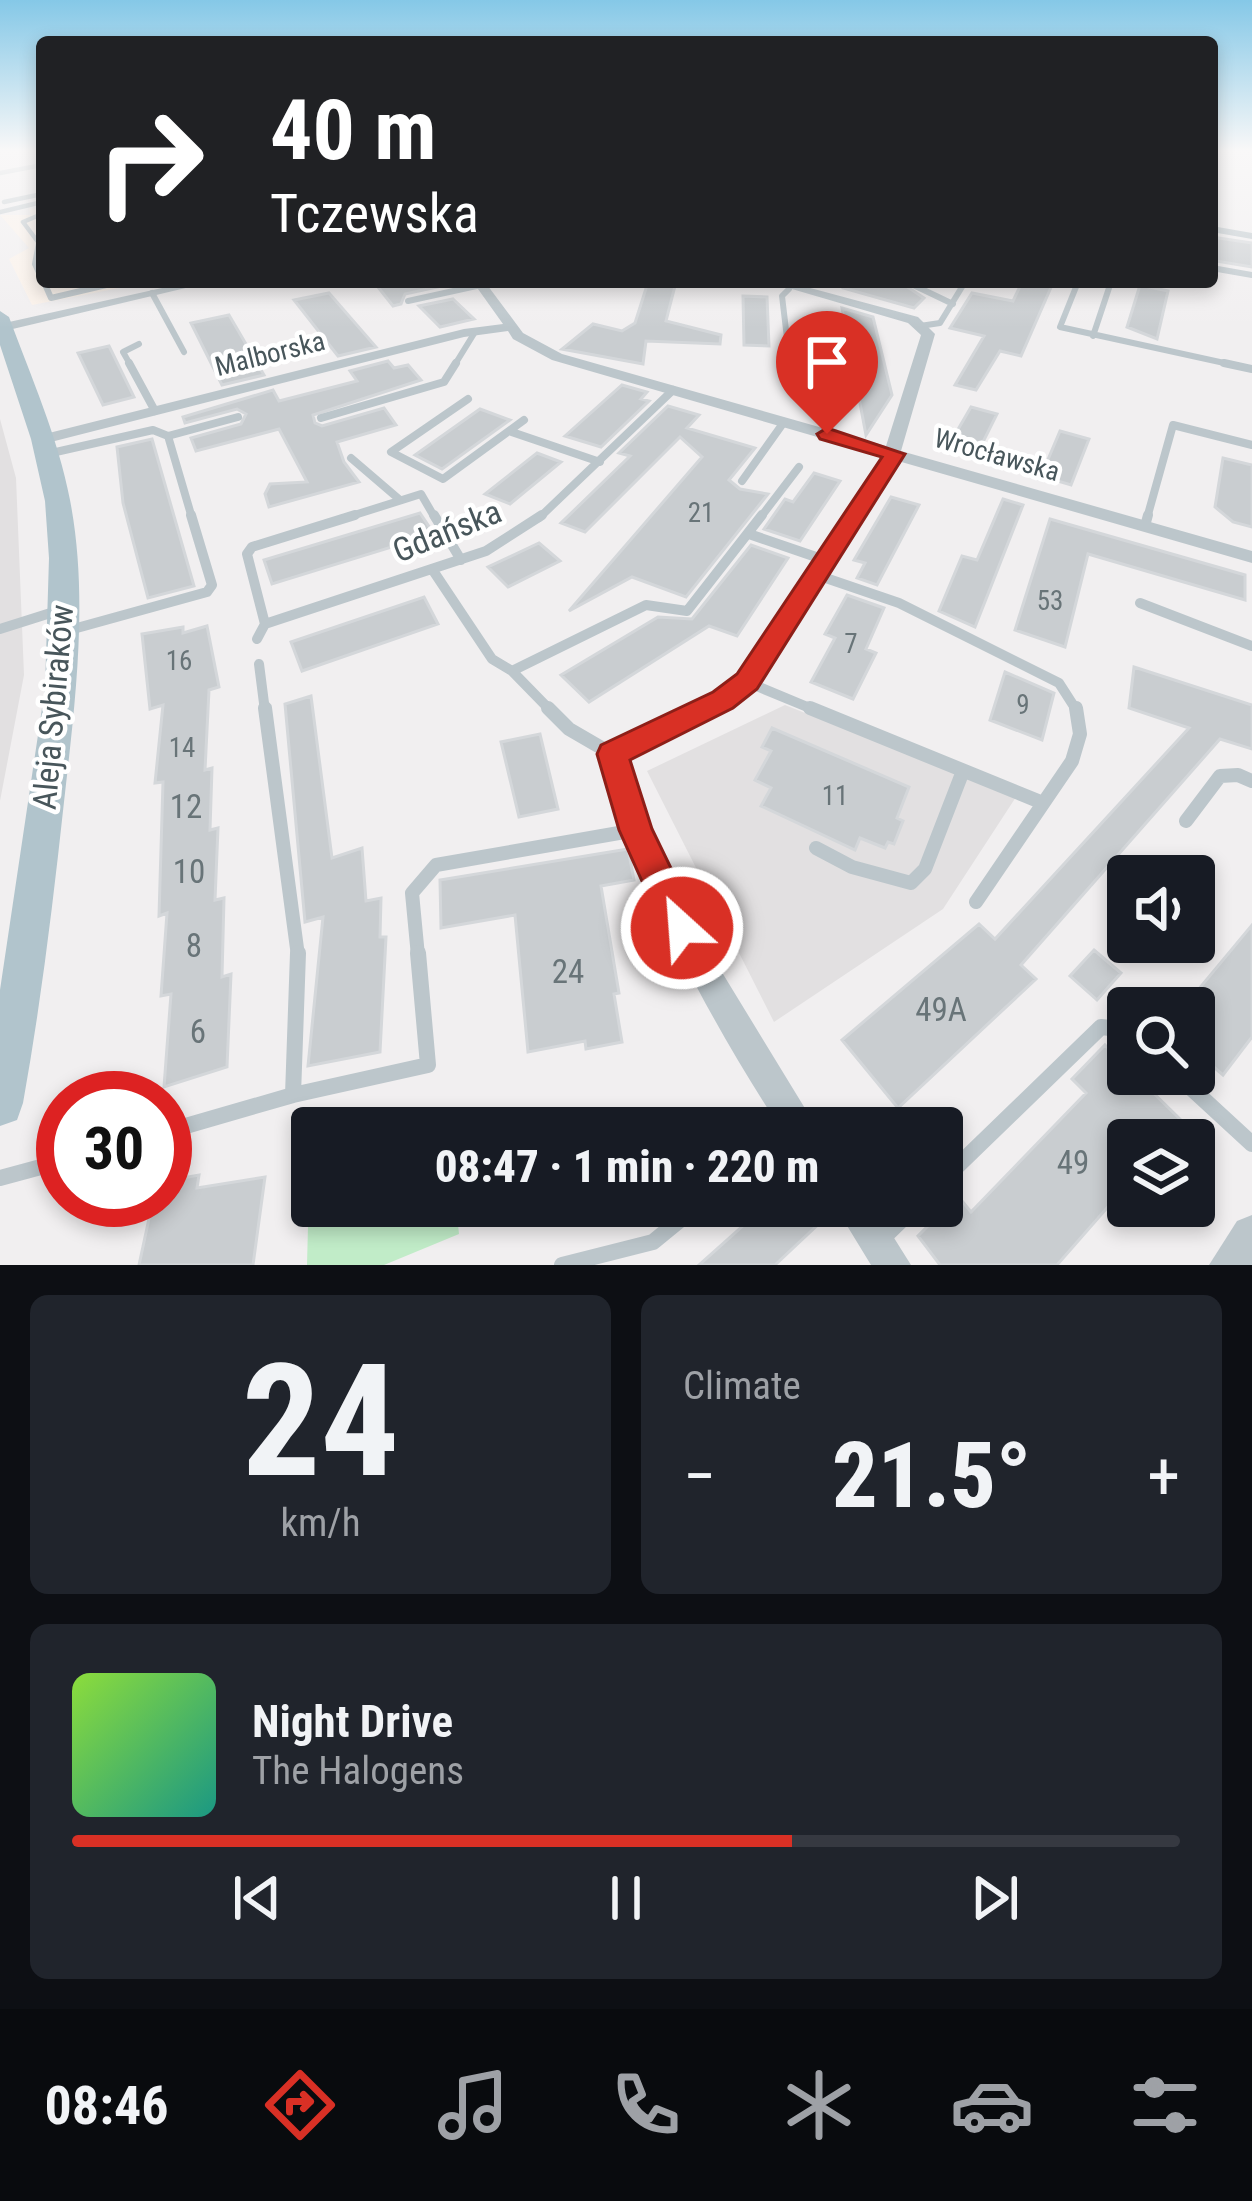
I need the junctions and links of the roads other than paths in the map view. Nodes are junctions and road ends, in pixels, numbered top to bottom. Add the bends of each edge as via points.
1 (36, 217) edge
2 (1218, 230) edge
3 (1252, 236) edge
4 (36, 240) edge
5 (1218, 269) edge
6 (1252, 275) edge
7 (47, 288) edge
8 (81, 288) edge
9 (176, 288) edge
10 (429, 288) edge
11 (464, 288) edge
12 (483, 288) edge
13 (920, 288) edge
14 (962, 288) edge
15 (1076, 288) edge
16 (1109, 288) edge
17 (789, 289) joint
18 (152, 293) junction
19 (436, 295) junction
20 (408, 301) dead end
21 (953, 304) junction
22 (2, 324) edge
23 (920, 326) junction
24 (510, 327) junction
25 (470, 332) junction
26 (1094, 336) junction
27 (140, 344) dead end
28 (184, 352) dead end
29 (789, 355) dead end
30 (1252, 369) edge
31 (673, 390) junction
32 (468, 399) dead end
33 (155, 411) junction
34 (238, 417) dead end
35 (321, 418) dead end
36 (524, 420) dead end
37 (784, 422) junction
38 (509, 431) junction
39 (168, 436) junction
40 (1252, 445) edge
41 (45, 447) junction
42 (894, 454) junction
43 (351, 458) dead end
44 (599, 462) junction
45 (799, 467) dead end
46 (742, 481) dead end
47 (400, 500) junction
48 (1145, 526) junction
49 (748, 534) junction
50 (1252, 557) edge
51 (461, 560) junction
52 (818, 567) junction
53 (432, 569) junction
54 (1140, 603) dead end
55 (63, 620) junction
56 (265, 624) junction
57 (0, 628) edge
58 (257, 640) dead end
59 (1252, 646) edge
60 (259, 664) dead end
61 (512, 671) junction
62 (747, 682) junction
63 (612, 754) junction
64 (963, 771) junction
65 (1252, 781) edge
66 (1043, 803) junction
67 (1186, 821) dead end
68 (636, 830) junction
69 (816, 848) dead end
70 (976, 902) dead end
71 (1107, 1028) edge
72 (293, 1095) junction
73 (1199, 1095) edge
74 (0, 1103) edge
75 (784, 1107) edge
76 (192, 1124) edge
77 (1252, 1144) edge
78 (963, 1161) edge
79 (36, 1168) edge
80 (0, 1178) edge
81 (671, 1227) edge
82 (867, 1227) edge
83 (902, 1227) edge
84 (1252, 1236) edge
85 (885, 1254) edge
86 (562, 1265) edge
87 (1230, 1265) edge

1 - 4 lane via 23,222
2 - 3 street
5 - 6 lane
7 - 8 lane via 51,298
9 - 18 street
10 - 19 lane
11 - 19 lane
12 - 24 street, Wrocławska
13 - 21 lane
14 - 21 lane
15 - 26 lane via 1060,327
16 - 26 lane
17 - 23 street
17 - 29 lane via 782,296
18 - 22 street
18 - 28 lane
19 - 20 lane
21 - 23 lane via 940,323
22 - 41 main road, Aleja Sybiraków
23 - 42 street via 928,334
24 - 25 street, Malborska
24 - 31 street, Wrocławska via 543,352
25 - 33 street, Malborska
25 - 35 lane via 444,382
26 - 30 lane
27 - 33 lane via 123,352
31 - 37 street, Wrocławska
31 - 44 lane, Gdańska
32 - 38 lane via 391,452 443,479
33 - 41 street, Malborska
34 - 39 lane
36 - 38 lane
37 - 42 street, Wrocławska
37 - 46 lane
38 - 44 lane
39 - 41 lane via 153,430
39 - 55 lane via 212,585
40 - 48 lane via 1173,425
41 - 55 main road, Aleja Sybiraków via 58,501
42 - 48 street, Wrocławska
42 - 52 street
43 - 47 lane
44 - 51 lane, Gdańska via 530,526
45 - 49 lane
47 - 51 lane via 421,494
47 - 56 lane via 252,548
48 - 50 street, Wrocławska
49 - 52 lane
49 - 61 lane via 687,611 646,604
51 - 53 lane, Gdańska
52 - 62 street
52 - 66 lane via 1059,683 1075,701 1079,742
53 - 56 lane, Gdańska
53 - 61 lane via 492,659
54 - 59 lane
55 - 57 lane
55 - 74 main road, Aleja Sybiraków via 61,688
56 - 58 lane
60 - 72 lane via 298,952
61 - 63 lane via 569,729
62 - 63 street
62 - 64 lane
63 - 68 street
64 - 66 lane
64 - 69 lane via 925,869 911,883
65 - 67 lane via 1220,776
66 - 70 lane
68 - 72 lane via 436,866 412,893 428,1066
68 - 75 street via 742,1042
71 - 78 lane
72 - 76 lane
73 - 77 lane
79 - 80 lane
81 - 86 lane via 653,1242
82 - 85 street
83 - 85 lane
84 - 87 street

